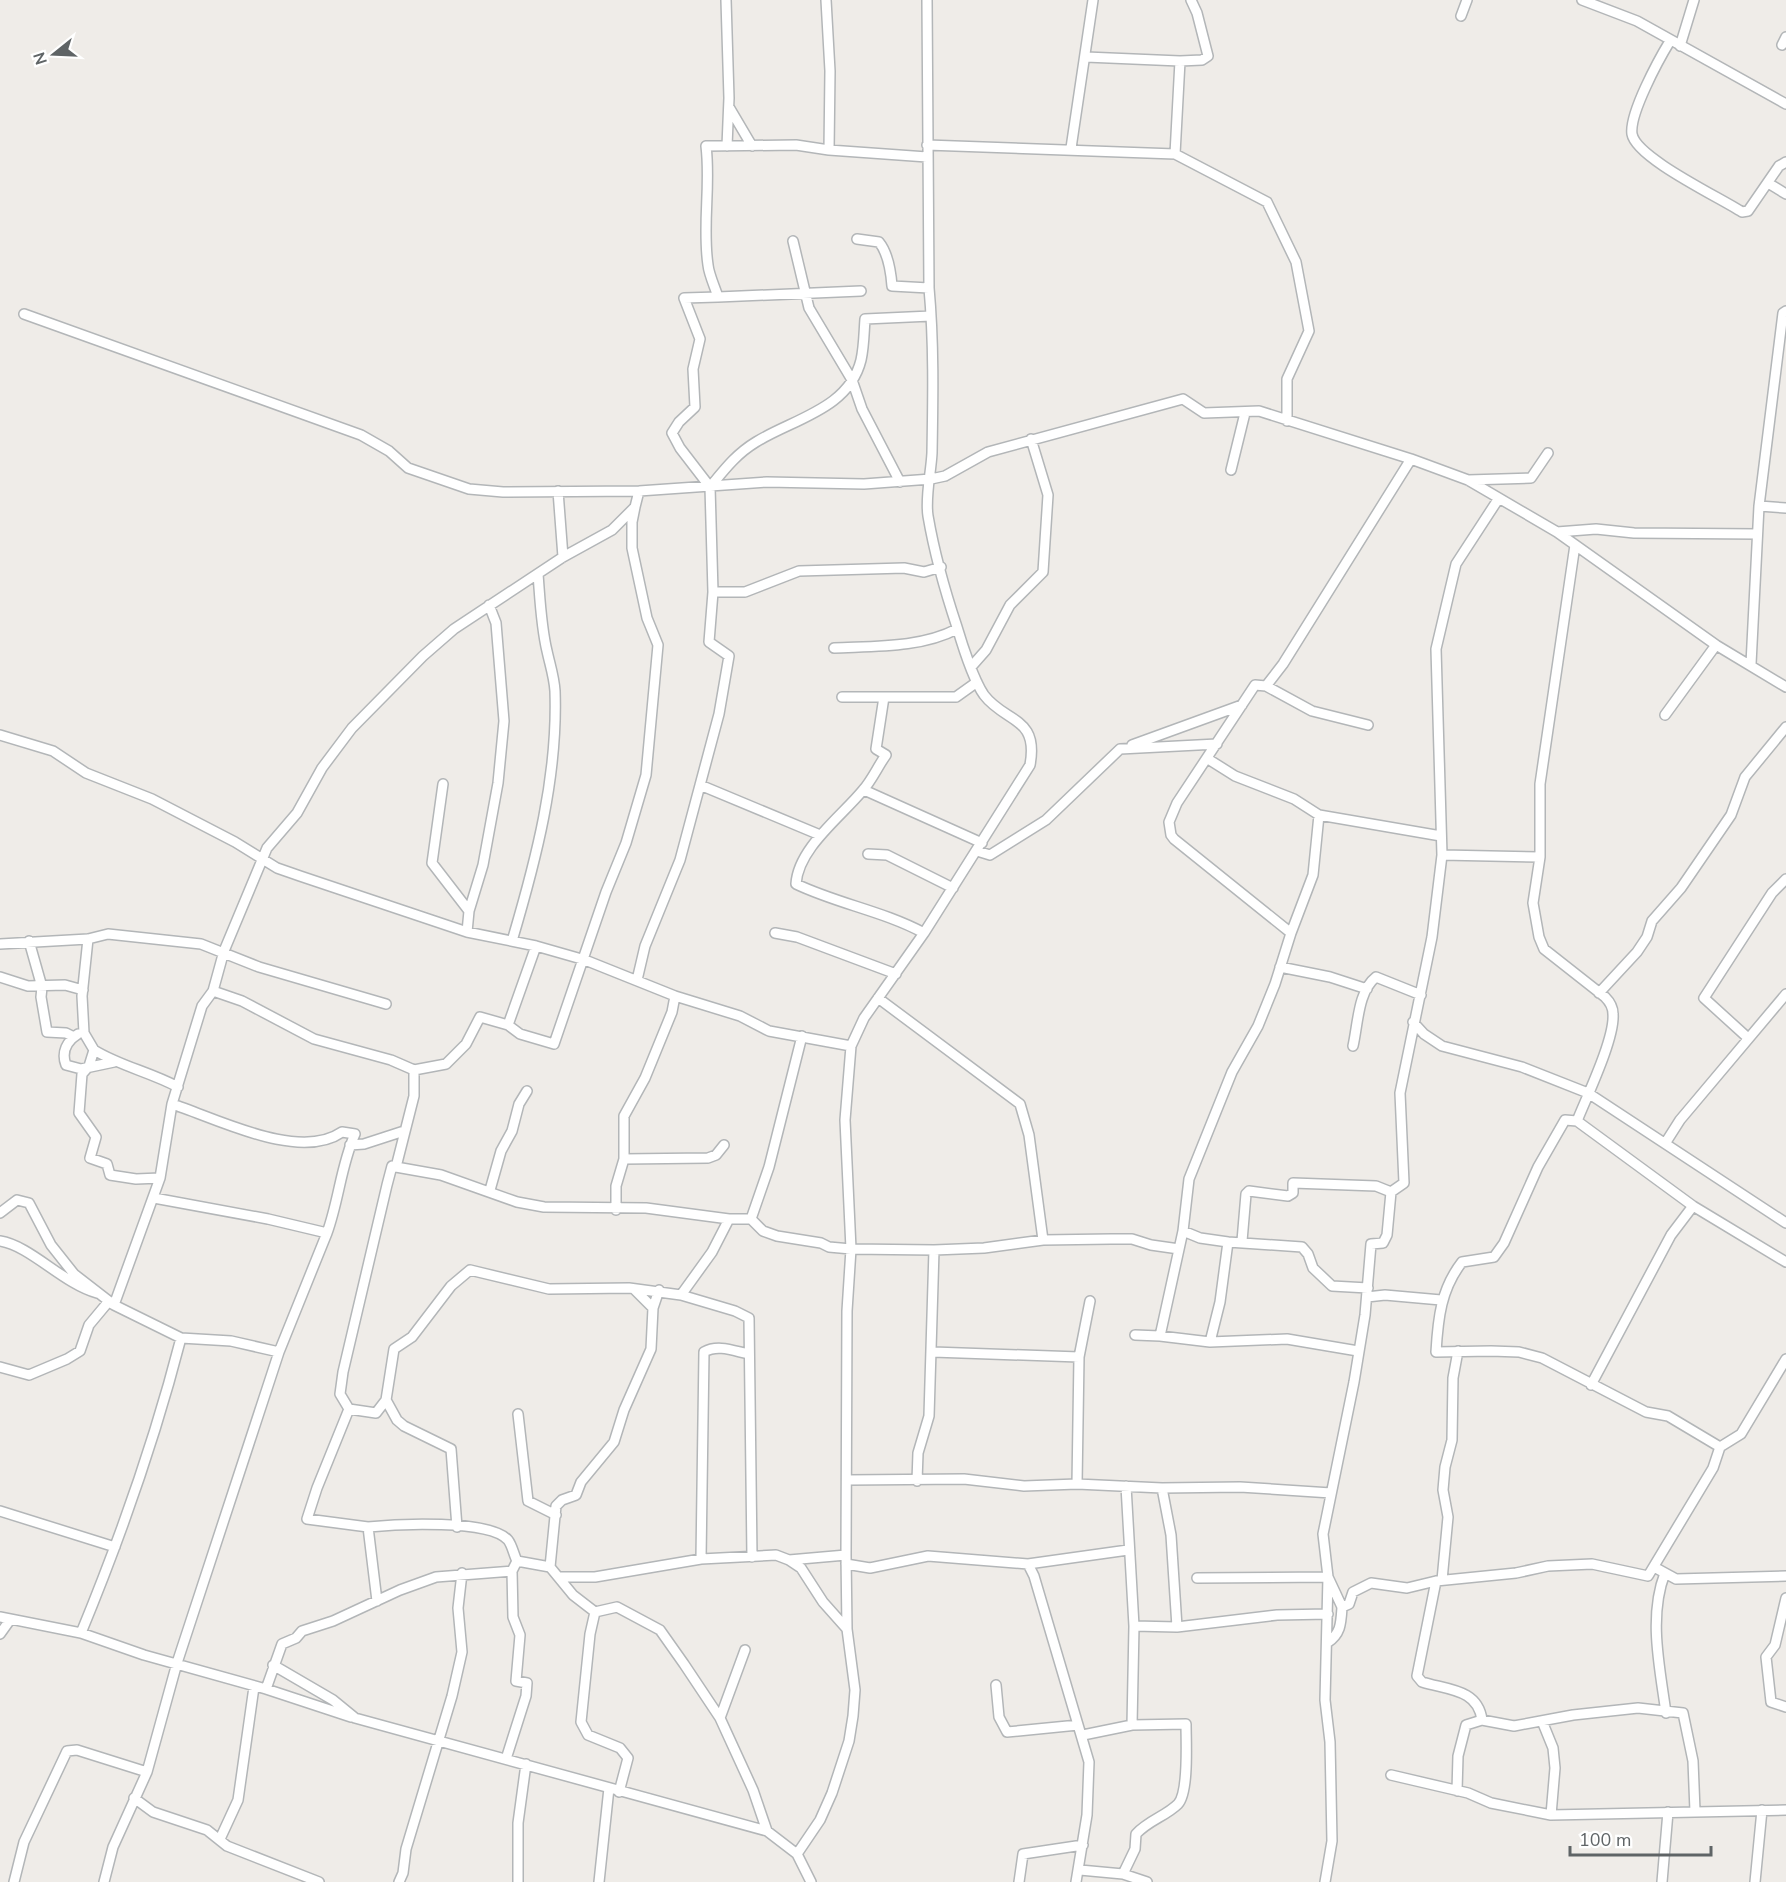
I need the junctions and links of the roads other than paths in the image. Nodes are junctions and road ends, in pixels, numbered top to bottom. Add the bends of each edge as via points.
1 (726, 0) edge
2 (826, 0) edge
3 (927, 0) edge
4 (1093, 0) edge
5 (1191, 0) edge
6 (1467, 0) edge
7 (1582, 0) edge
8 (1694, 0) edge
9 (1461, 16) dead end
10 (1670, 41) junction
11 (1680, 46) junction
12 (1086, 57) junction
13 (1180, 61) junction
14 (1786, 104) edge
15 (729, 107) junction
16 (927, 145) junction
17 (727, 146) junction
18 (752, 146) junction
19 (1071, 148) junction
20 (829, 150) junction
21 (1175, 154) junction
22 (927, 156) junction
23 (1786, 162) edge
24 (1767, 183) junction
25 (1786, 194) edge
26 (857, 239) dead end
27 (793, 241) dead end
28 (929, 288) junction
29 (861, 291) dead end
30 (806, 292) junction
31 (718, 297) junction
32 (1786, 311) edge
33 (24, 314) dead end
34 (931, 316) junction
35 (852, 380) junction
36 (1245, 413) junction
37 (1287, 421) junction
38 (1031, 439) junction
39 (1548, 453) dead end
40 (1411, 459) junction
41 (1231, 470) dead end
42 (931, 480) junction
43 (1468, 480) junction
44 (900, 482) junction
45 (710, 487) junction
46 (558, 491) junction
47 (639, 491) junction
48 (1499, 498) junction
49 (1759, 506) junction
50 (635, 507) junction
51 (1786, 508) edge
52 (1557, 532) junction
53 (1757, 534) junction
54 (1575, 545) junction
55 (563, 557) junction
56 (941, 567) junction
57 (538, 574) junction
58 (713, 592) junction
59 (489, 605) junction
60 (957, 629) junction
61 (1716, 645) junction
62 (834, 648) dead end
63 (1751, 664) junction
64 (971, 667) junction
65 (977, 682) junction
66 (1266, 686) junction
67 (1786, 687) edge
68 (842, 697) dead end
69 (884, 697) junction
70 (1242, 705) junction
71 (1665, 715) dead end
72 (1368, 725) dead end
73 (1786, 727) edge
74 (0, 735) edge
75 (1217, 744) junction
76 (1120, 749) junction
77 (1208, 759) junction
78 (443, 784) dead end
79 (700, 786) junction
80 (864, 790) junction
81 (1318, 816) junction
82 (820, 835) junction
83 (1441, 836) junction
84 (980, 847) junction
85 (868, 854) dead end
86 (1442, 855) junction
87 (261, 857) junction
88 (1540, 857) junction
89 (1786, 879) edge
90 (953, 888) junction
91 (469, 911) junction
92 (467, 932) junction
93 (775, 933) dead end
94 (924, 933) junction
95 (1291, 933) junction
96 (88, 939) junction
97 (29, 941) junction
98 (512, 941) junction
99 (0, 944) edge
100 (536, 946) junction
101 (224, 951) junction
102 (585, 960) junction
103 (1280, 967) junction
104 (896, 974) junction
105 (0, 977) edge
106 (637, 980) junction
107 (42, 987) junction
108 (1367, 989) junction
109 (83, 990) junction
110 (213, 991) junction
111 (1599, 993) junction
112 (1786, 994) edge
113 (1421, 995) junction
114 (675, 996) junction
115 (878, 998) junction
116 (386, 1004) dead end
117 (1413, 1022) junction
118 (508, 1025) junction
119 (84, 1033) junction
120 (802, 1036) junction
121 (74, 1037) junction
122 (1748, 1038) junction
123 (851, 1046) junction
124 (1353, 1046) dead end
125 (94, 1050) junction
126 (114, 1062) junction
127 (89, 1066) junction
128 (414, 1070) junction
129 (178, 1087) junction
130 (527, 1091) dead end
131 (1588, 1093) junction
132 (172, 1104) junction
133 (1577, 1121) junction
134 (404, 1131) junction
135 (329, 1141) junction
136 (1666, 1142) junction
137 (724, 1145) dead end
138 (348, 1148) junction
139 (624, 1160) junction
140 (396, 1167) junction
141 (160, 1178) junction
142 (490, 1190) junction
143 (1391, 1192) junction
144 (154, 1198) junction
145 (1693, 1206) junction
146 (616, 1210) junction
147 (0, 1213) edge
148 (729, 1219) junction
149 (752, 1219) junction
150 (1786, 1223) edge
151 (1183, 1231) junction
152 (327, 1233) junction
153 (1043, 1239) junction
154 (0, 1241) edge
155 (1242, 1241) junction
156 (1228, 1242) junction
157 (851, 1249) junction
158 (934, 1250) junction
159 (1179, 1250) junction
160 (1786, 1262) edge
161 (635, 1290) junction
162 (659, 1290) junction
163 (1367, 1292) junction
164 (681, 1295) junction
165 (108, 1300) junction
166 (1441, 1300) junction
167 (1090, 1301) dead end
168 (653, 1308) junction
169 (1135, 1335) dead end
170 (1160, 1336) junction
171 (181, 1338) junction
172 (1210, 1342) junction
173 (1358, 1351) junction
174 (1458, 1351) junction
175 (279, 1352) junction
176 (933, 1352) junction
177 (749, 1354) junction
178 (1079, 1357) junction
179 (1786, 1359) edge
180 (0, 1367) edge
181 (1591, 1385) junction
182 (386, 1400) junction
183 (350, 1409) junction
184 (518, 1414) dead end
185 (1720, 1447) junction
186 (848, 1480) junction
187 (917, 1481) junction
188 (1077, 1484) junction
189 (1126, 1486) junction
190 (1162, 1488) junction
191 (1331, 1493) junction
192 (0, 1511) edge
193 (556, 1515) junction
194 (368, 1527) junction
195 (457, 1527) junction
196 (115, 1547) junction
197 (1128, 1550) junction
198 (752, 1557) junction
199 (701, 1559) junction
200 (846, 1559) junction
201 (789, 1560) junction
202 (517, 1562) junction
203 (1028, 1563) junction
204 (550, 1567) junction
205 (1654, 1567) junction
206 (512, 1570) junction
207 (462, 1573) junction
208 (1665, 1573) junction
209 (1648, 1576) junction
210 (1786, 1576) edge
211 (559, 1577) junction
212 (1328, 1577) junction
213 (1197, 1578) dead end
214 (1439, 1580) junction
215 (1659, 1589) junction
216 (1786, 1598) edge
217 (377, 1601) junction
218 (1342, 1607) junction
219 (595, 1612) junction
220 (1328, 1614) junction
221 (0, 1617) edge
222 (10, 1620) junction
223 (1134, 1626) junction
224 (1177, 1627) junction
225 (848, 1629) junction
226 (81, 1633) junction
227 (0, 1634) edge
228 (1326, 1642) junction
229 (745, 1650) dead end
230 (177, 1664) junction
231 (273, 1665) junction
232 (996, 1685) dead end
233 (254, 1687) junction
234 (266, 1689) junction
235 (1786, 1707) edge
236 (1666, 1713) junction
237 (355, 1718) junction
238 (720, 1718) junction
239 (1482, 1720) junction
240 (1542, 1720) junction
241 (1078, 1725) junction
242 (1132, 1725) junction
243 (1083, 1735) junction
244 (437, 1738) junction
245 (506, 1759) junction
246 (526, 1764) junction
247 (147, 1772) junction
248 (1391, 1774) dead end
249 (614, 1790) junction
250 (1457, 1791) junction
251 (134, 1798) junction
252 (1762, 1810) junction
253 (1786, 1810) edge
254 (1695, 1811) junction
255 (1668, 1812) junction
256 (1551, 1815) junction
257 (767, 1831) junction
258 (220, 1839) junction
259 (1083, 1845) junction
260 (797, 1854) junction
261 (1080, 1870) junction
262 (1123, 1874) junction
263 (291, 1877) edge
264 (15, 1882) edge
265 (104, 1882) edge
266 (320, 1882) edge
267 (399, 1882) edge
268 (518, 1882) edge
269 (599, 1882) edge
270 (811, 1882) edge
271 (1019, 1882) edge
272 (1076, 1882) edge
273 (1147, 1882) edge
274 (1325, 1882) edge
275 (1662, 1882) edge
276 (1755, 1882) edge

1 - 15 street
2 - 20 street
3 - 16 street
4 - 12 street
5 - 13 street via 1208,56
6 - 9 street
7 - 10 street via 1638,21
8 - 11 street
10 - 11 street
10 - 24 street via 1643,94 1632,132 1636,145 1702,192 1716,195 1742,212 1748,211
11 - 14 street
12 - 13 street
12 - 19 street
13 - 21 street
15 - 17 street
15 - 18 street
16 - 19 street
16 - 22 street
17 - 18 street
17 - 31 street via 706,146 708,266
18 - 20 street via 796,145
19 - 21 street
20 - 22 street
21 - 37 street via 1267,202 1296,262 1309,331 1287,378
22 - 28 street
23 - 24 street
24 - 25 street
26 - 28 street via 879,242 884,247 892,286
27 - 30 street
28 - 34 street
29 - 30 street
30 - 31 street
30 - 35 street via 809,308
31 - 45 street via 684,298 700,339 693,369 695,407 672,433
32 - 49 street
33 - 46 street via 361,435 427,477 469,489
34 - 35 street via 865,319 861,360
34 - 42 street
35 - 44 street via 862,410
35 - 45 street via 844,392 811,416 757,441 734,457
36 - 37 street via 1259,411
36 - 38 street via 1204,413 1183,399
36 - 41 street
37 - 40 street
38 - 42 street via 988,452
38 - 64 street via 1048,495 1042,572 1010,605 986,650
39 - 43 street via 1531,478
40 - 43 street
40 - 66 street
42 - 44 street
42 - 56 street via 928,514
43 - 48 street
44 - 45 street via 767,482
45 - 47 street
45 - 58 street
46 - 47 street
46 - 55 street
47 - 50 street
48 - 52 street
48 - 83 street via 1456,564 1437,649
49 - 51 street
49 - 53 street
50 - 55 street via 612,530
50 - 102 street via 632,548 647,618 658,645 646,775
52 - 53 street
52 - 54 street
53 - 63 street
54 - 61 street
54 - 88 street via 1540,784
55 - 57 street
56 - 58 street via 924,572 904,568 799,571 745,592
56 - 60 street
57 - 59 street
57 - 98 street via 552,666 554,750 544,816
58 - 79 street via 709,642 729,656
59 - 87 street via 438,642 352,728 322,768 297,813
59 - 91 street via 496,622 504,721 498,783 483,865
60 - 62 street via 898,645
60 - 64 street
61 - 63 street
61 - 71 street
63 - 67 street
64 - 65 street
65 - 69 street via 956,697
65 - 84 street via 990,701 1020,722 1032,753 1030,765
66 - 70 street via 1255,685
66 - 72 street via 1312,711
68 - 69 street
69 - 80 street via 876,749 886,755
70 - 75 street
70 - 76 street
73 - 111 street via 1745,777 1731,815 1681,888 1652,921 1637,952
74 - 87 street via 53,750 86,773 152,799
75 - 76 street
75 - 77 street
76 - 84 street via 1046,820 990,855
77 - 81 street via 1227,772 1294,799
77 - 95 street via 1177,803 1169,822 1171,835
78 - 91 street via 432,863
79 - 82 street
79 - 106 street via 680,860 645,946
80 - 82 street
80 - 84 street
81 - 83 street
81 - 95 street via 1313,875
82 - 94 street via 796,874 796,884 898,919
83 - 86 street
84 - 90 street
85 - 90 street via 886,855
86 - 88 street
86 - 113 street
87 - 92 street via 300,876
87 - 101 street via 256,879
88 - 111 street via 1533,903 1541,945
89 - 122 street via 1772,893 1704,998
90 - 94 street
91 - 92 street
92 - 98 street
93 - 104 street via 797,937
94 - 104 street
95 - 103 street
96 - 97 street
96 - 101 street via 108,934 135,935
96 - 109 street
97 - 99 street
97 - 107 street
98 - 100 street
100 - 102 street
100 - 118 street
101 - 110 street
101 - 116 street via 259,967
102 - 106 street
102 - 118 street via 554,1044 520,1034
103 - 108 street
103 - 151 street via 1258,1026 1232,1072 1189,1179
104 - 115 street
105 - 107 street
106 - 114 street
107 - 109 street via 65,985
107 - 121 street via 47,1032
108 - 113 street via 1376,977
108 - 124 street
109 - 119 street
110 - 128 street via 242,1001 314,1038
110 - 129 street via 202,1006
111 - 131 street via 1611,1004 1614,1015
112 - 122 street
113 - 117 street
114 - 120 street via 740,1016 769,1031
114 - 139 street via 645,1078 626,1109
115 - 123 street
115 - 153 street via 1020,1104 1029,1135
117 - 131 street via 1442,1046 1522,1067
117 - 143 street via 1400,1093 1404,1184
118 - 128 street via 480,1017 466,1044 447,1064
119 - 121 street
119 - 125 street
120 - 123 street
120 - 149 street via 770,1167
121 - 127 street via 63,1057 66,1065 81,1069
122 - 136 street
123 - 157 street via 845,1120
125 - 126 street
125 - 127 street
126 - 127 street
126 - 129 street
127 - 141 street via 82,1074 79,1113 96,1137 90,1158 106,1164 110,1175
128 - 134 street via 414,1096
129 - 132 street
130 - 142 street via 501,1151
131 - 133 street
131 - 136 street
132 - 135 street via 246,1132
132 - 141 street
133 - 145 street
133 - 166 street via 1565,1120 1494,1257 1462,1262
134 - 138 street
134 - 140 street
135 - 138 street
135 - 138 street via 342,1132 355,1134
136 - 150 street
137 - 139 street via 708,1158
138 - 152 street
139 - 146 street via 616,1186
140 - 142 street
140 - 183 street via 392,1166 387,1185 343,1372 340,1394
141 - 144 street
142 - 146 street via 517,1202 544,1207
143 - 155 street via 1376,1186 1293,1183 1293,1193 1288,1196 1249,1191
143 - 163 street via 1387,1235 1383,1244 1371,1244
144 - 152 street
144 - 165 street
145 - 160 street
145 - 181 street via 1671,1235
146 - 148 street via 646,1208
147 - 165 street via 17,1200 29,1203 51,1245 74,1274
148 - 149 street
148 - 164 street via 712,1252
149 - 157 street via 763,1231 777,1236
151 - 156 street
151 - 159 street
152 - 175 street
153 - 158 street via 984,1248
153 - 159 street via 1132,1239
154 - 165 street via 18,1248 66,1281
155 - 156 street
155 - 163 street via 1302,1247 1313,1268 1332,1286
156 - 172 street
157 - 158 street
157 - 186 street via 847,1311
158 - 176 street
159 - 170 street
161 - 162 street
161 - 168 street
161 - 182 street via 549,1289 470,1270 451,1286 412,1337 394,1349
162 - 164 street
162 - 168 street
163 - 166 street
163 - 173 street
164 - 177 street via 749,1318
165 - 171 street
165 - 180 street via 89,1325 80,1351 29,1375
166 - 174 street via 1436,1352
167 - 178 street
168 - 193 street via 651,1349 614,1442 581,1482 576,1495 556,1506
169 - 170 street
170 - 172 street
171 - 175 street via 231,1341
171 - 196 street via 160,1419
172 - 173 street via 1287,1339
173 - 191 street
174 - 181 street via 1519,1352 1542,1358
174 - 214 street via 1453,1378 1452,1440 1443,1490 1448,1517
175 - 230 street
176 - 178 street
176 - 187 street via 929,1416 918,1453
177 - 198 street
177 - 199 street via 721,1348 704,1352
178 - 188 street
179 - 185 street via 1741,1434
181 - 185 street via 1646,1412 1668,1416
182 - 183 street via 376,1413
182 - 195 street via 404,1426 451,1449
183 - 194 street via 307,1520
184 - 193 street via 528,1501
185 - 205 street via 1713,1468
186 - 187 street
186 - 200 street
187 - 188 street
188 - 189 street
189 - 190 street
189 - 197 street
190 - 191 street via 1240,1487
190 - 224 street via 1171,1535
191 - 212 street via 1323,1534
192 - 196 street
193 - 204 street
194 - 195 street
194 - 217 street
195 - 202 street via 472,1526 508,1540
196 - 226 street
197 - 203 street
197 - 223 street
198 - 199 street
198 - 201 street via 776,1555
199 - 211 street via 595,1576
200 - 201 street
200 - 203 street via 870,1568 928,1556
200 - 225 street
201 - 225 street via 801,1568 823,1602
202 - 204 street
202 - 206 street
203 - 241 street
204 - 211 street
205 - 208 street
205 - 209 street
206 - 207 street
206 - 245 street via 513,1617 520,1635 516,1681 527,1683
207 - 217 street via 415,1584
207 - 244 street via 458,1608 462,1652
208 - 210 street via 1676,1579
208 - 215 street
209 - 214 street via 1583,1565
209 - 215 street
211 - 219 street
212 - 213 street
212 - 218 street
212 - 220 street
214 - 218 street via 1407,1588 1371,1583 1353,1592 1349,1604
214 - 239 street via 1417,1676 1422,1682 1472,1696 1480,1706
215 - 236 street via 1656,1617
216 - 235 street via 1775,1645 1766,1657 1771,1702
217 - 231 street via 302,1631 282,1644
218 - 228 street via 1336,1636
219 - 238 street via 617,1607 660,1630
219 - 249 street via 581,1722 588,1735 620,1748 627,1758
220 - 224 street via 1277,1615
220 - 228 street
221 - 222 street
222 - 226 street
222 - 227 street
223 - 224 street
223 - 242 street
225 - 260 street via 855,1690 849,1740 820,1820
226 - 230 street
228 - 274 street via 1332,1840
229 - 238 street
230 - 233 street
230 - 247 street
231 - 234 street
231 - 237 street via 333,1700
232 - 241 street via 999,1718 1007,1732
233 - 234 street
233 - 258 street via 238,1800
234 - 237 street
236 - 240 street via 1638,1708
236 - 254 street via 1683,1713 1693,1761
237 - 244 street
238 - 257 street
239 - 240 street via 1514,1725
239 - 250 street via 1466,1725 1462,1733
240 - 256 street via 1553,1748 1555,1768
241 - 243 street
242 - 243 street
242 - 262 street via 1186,1724 1184,1796 1136,1834 1135,1849
243 - 259 street via 1089,1762 1089,1791
244 - 245 street
244 - 267 street
245 - 246 street
246 - 249 street
246 - 268 street via 518,1823
247 - 251 street
247 - 264 street via 77,1750 67,1751 24,1842
248 - 250 street
249 - 257 street
249 - 269 street
250 - 256 street via 1491,1803
251 - 258 street via 153,1812 207,1830
251 - 265 street via 113,1847
252 - 253 street
252 - 254 street
252 - 276 street
254 - 255 street
255 - 256 street
255 - 275 street
257 - 260 street
258 - 263 street
259 - 261 street
259 - 271 street via 1023,1854
260 - 270 street
261 - 262 street
261 - 272 street
262 - 273 street
263 - 266 street

